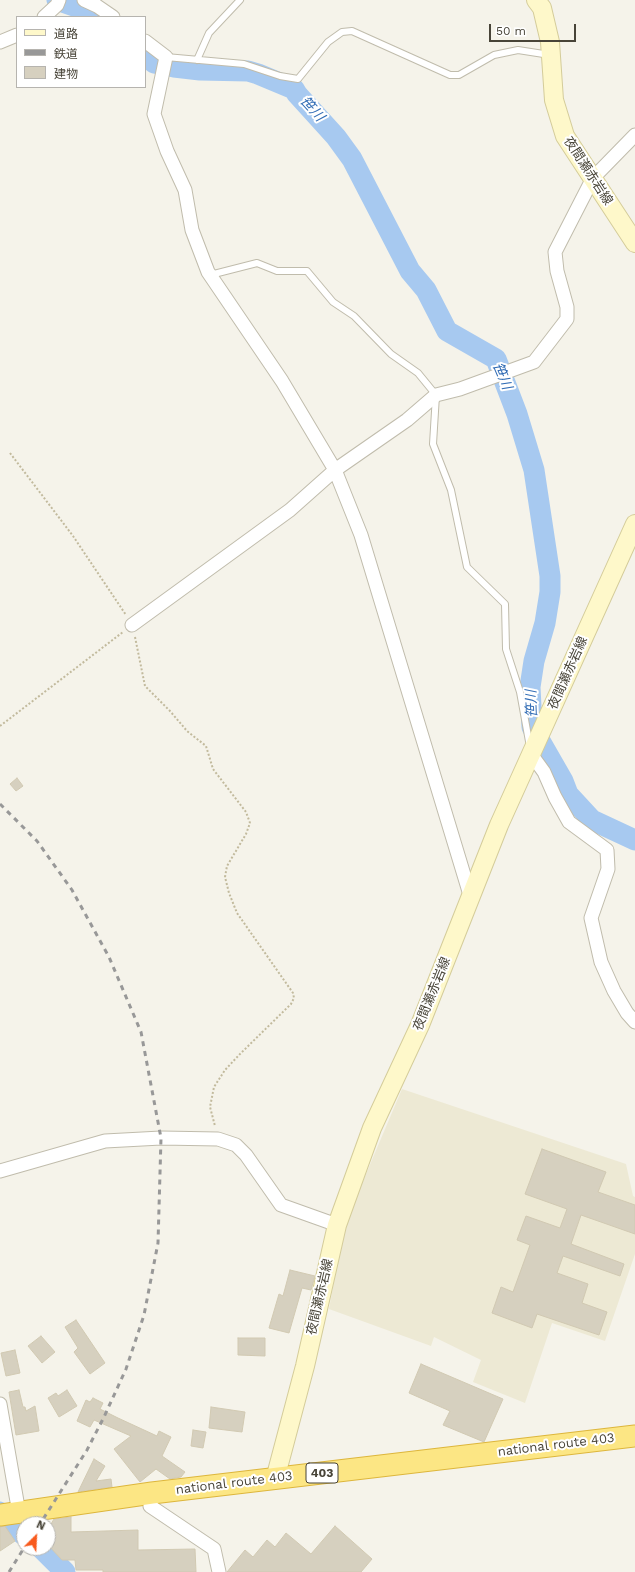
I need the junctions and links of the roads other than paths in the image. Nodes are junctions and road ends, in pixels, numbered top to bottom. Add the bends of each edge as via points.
1 (84, 0) edge
2 (240, 0) edge
3 (536, 0) edge
4 (58, 3) edge
5 (45, 16) edge
6 (112, 16) edge
7 (16, 35) edge
8 (0, 42) edge
9 (146, 42) edge
10 (551, 55) junction
11 (197, 60) junction
12 (165, 61) junction
13 (635, 135) edge
14 (593, 178) junction
15 (635, 243) edge
16 (210, 275) junction
17 (436, 395) junction
18 (335, 470) junction
19 (635, 524) edge
20 (630, 549) edge
21 (132, 625) road end
22 (533, 750) junction
23 (471, 898) junction
24 (635, 1022) edge
25 (0, 1171) edge
26 (337, 1225) junction
27 (0, 1404) edge
28 (635, 1436) edge
29 (275, 1479) junction
30 (152, 1493) junction
31 (10, 1514) edge
32 (218, 1572) edge

1 - 6 street
2 - 11 lane via 209,33
3 - 10 main road, 夜間瀬赤岩線 via 542,8
4 - 5 street
7 - 8 street
9 - 12 street
10 - 11 lane via 518,50 494,55 459,75 450,75 352,31 342,32 328,42 298,79 244,64
10 - 14 main road, 夜間瀬赤岩線 via 554,100 565,136
11 - 12 lane
12 - 16 street via 154,114 167,152 185,190 192,230
13 - 14 street
14 - 15 main road, 夜間瀬赤岩線
14 - 17 street via 555,252 557,271 567,307 567,319 534,362
16 - 17 lane via 257,263 277,271 307,271 333,302 354,316 391,354 418,373
16 - 18 street via 282,381
17 - 18 street via 407,420
17 - 22 lane via 433,444 451,490 467,567 505,604 506,649 520,692
18 - 21 street via 290,510
18 - 23 street via 361,535
19 - 20 main road, 夜間瀬赤岩線
20 - 22 main road, 夜間瀬赤岩線
22 - 23 main road, 夜間瀬赤岩線 via 499,825
22 - 24 street via 569,822 607,850 608,870 591,918 601,962 614,991
23 - 26 main road, 夜間瀬赤岩線 via 420,1025 372,1128
25 - 26 street via 106,1141 161,1138 218,1139 236,1145 246,1155 281,1205
26 - 29 main road, 夜間瀬赤岩線
27 - 31 street
28 - 29 highway, national route 403 / 403
29 - 30 highway, national route 403 / 403
30 - 31 highway, national route 403 / 403
30 - 32 street via 150,1506 214,1549

